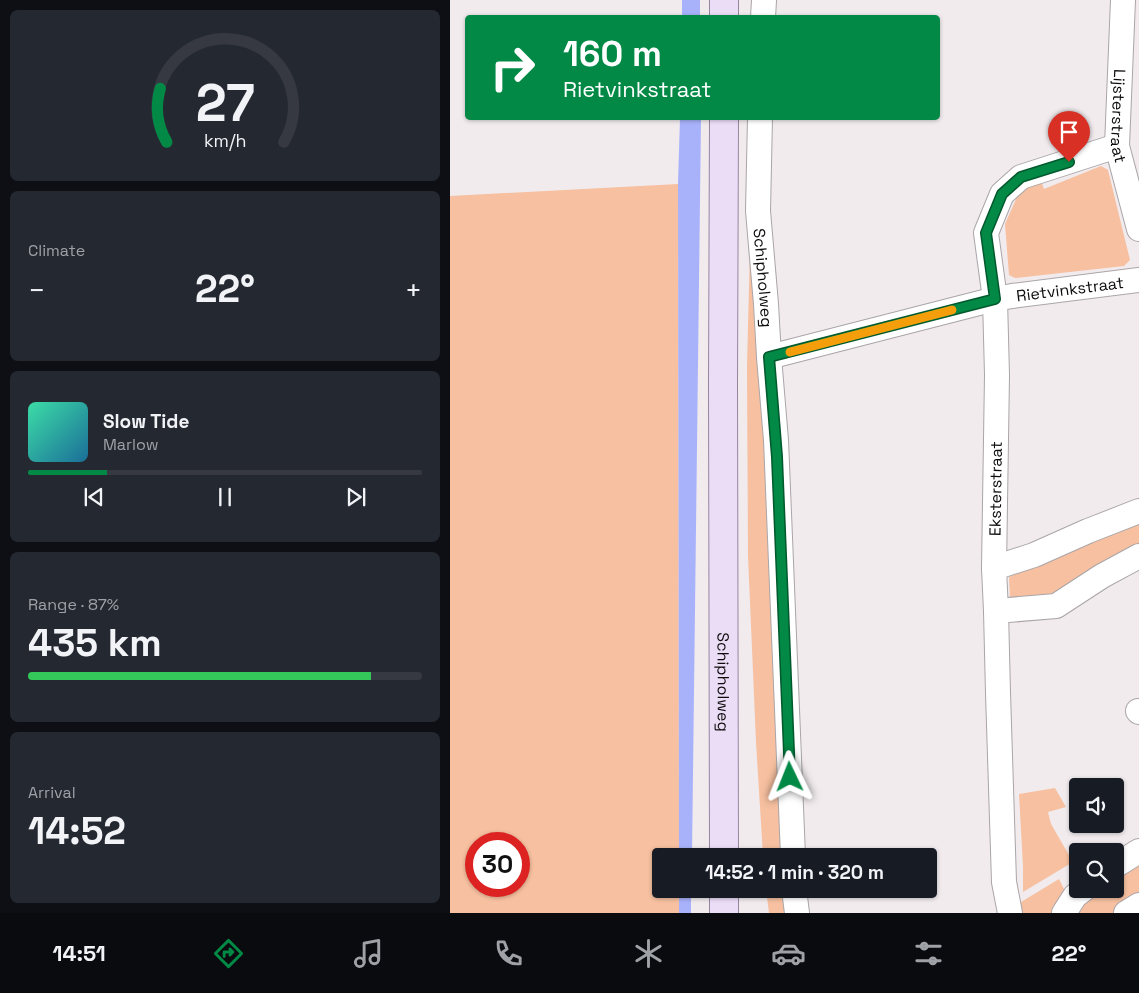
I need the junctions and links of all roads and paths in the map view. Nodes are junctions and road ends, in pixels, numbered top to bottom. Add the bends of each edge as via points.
1 (724, 0) edge
2 (764, 0) edge
3 (1123, 0) edge
4 (724, 15) edge
5 (764, 15) edge
6 (724, 120) edge
7 (760, 120) edge
8 (1117, 146) junction
9 (1139, 229) edge
10 (1139, 280) edge
11 (995, 299) junction
12 (769, 357) junction
13 (1139, 510) edge
14 (1139, 556) edge
15 (994, 568) junction
16 (996, 611) junction
17 (724, 848) edge
18 (793, 848) edge
19 (1139, 850) edge
20 (1124, 860) edge
21 (724, 898) edge
22 (795, 898) edge
23 (1074, 898) edge
24 (1139, 904) edge
25 (724, 913) edge
26 (796, 913) edge
27 (1010, 913) edge
28 (1064, 913) edge
29 (1126, 913) edge

1 - 4 main road
2 - 5 street
3 - 8 street, Lijsterstraat
6 - 17 main road, Schipholweg
7 - 12 street, Schipholweg via 758,211
8 - 9 street, Lijsterstraat
8 - 11 street, Eksterstraat via 1021,177 1002,194 986,233
10 - 11 street, Rietvinkstraat
11 - 12 street, Rietvinkstraat
11 - 15 street, Eksterstraat
12 - 18 street, Schipholweg via 776,449
13 - 15 street via 1034,555
14 - 16 street via 1056,606
15 - 16 street, Eksterstraat
16 - 27 street, Eksterstraat via 1004,882
19 - 20 street
21 - 25 main road
22 - 26 street
23 - 28 street
24 - 29 street

